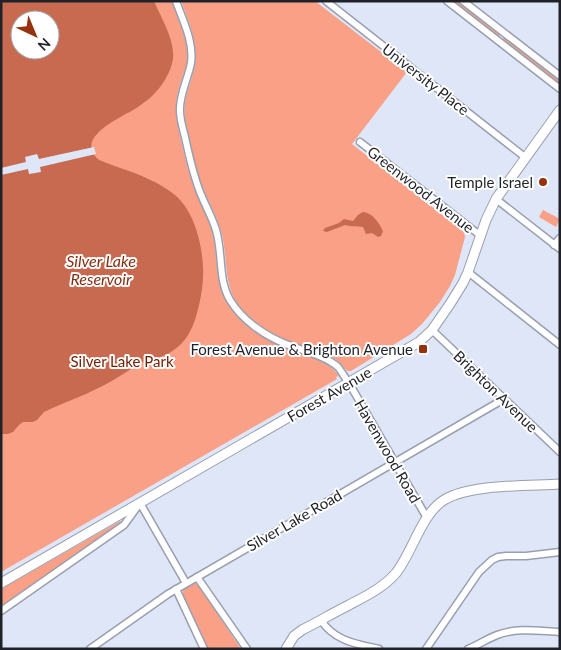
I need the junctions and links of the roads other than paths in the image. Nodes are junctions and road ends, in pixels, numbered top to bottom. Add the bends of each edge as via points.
1 (176, 1) edge
2 (326, 1) edge
3 (447, 1) edge
4 (463, 1) edge
5 (560, 76) edge
6 (560, 89) edge
7 (560, 110) edge
8 (360, 142) dead end
9 (526, 158) junction
10 (496, 199) junction
11 (481, 236) junction
12 (560, 238) edge
13 (557, 247) edge
14 (468, 272) junction
15 (432, 330) junction
16 (560, 345) edge
17 (348, 383) junction
18 (504, 399) junction
19 (560, 452) edge
20 (394, 462) junction
21 (560, 484) edge
22 (140, 503) junction
23 (427, 518) junction
24 (560, 552) edge
25 (197, 577) junction
26 (1, 583) edge
27 (186, 583) junction
28 (176, 589) junction
29 (1, 611) edge
30 (321, 620) junction
31 (560, 632) edge
32 (90, 649) edge
33 (204, 649) edge
34 (247, 649) edge
35 (286, 649) edge
36 (379, 649) edge
37 (426, 649) edge
38 (468, 649) edge

1 - 17 street, Havenwood Road via 192,49 181,98 183,131 200,193 216,231 227,294 240,312 260,330 284,344 328,360
2 - 9 street, University Place
3 - 6 street
4 - 5 street
7 - 9 main road, Forest Avenue
8 - 11 street, Greenwood Avenue
9 - 10 main road, Forest Avenue
10 - 11 main road, Forest Avenue
10 - 13 street
11 - 14 main road, Forest Avenue
12 - 13 street
14 - 15 main road, Forest Avenue
14 - 16 street
15 - 17 main road, Forest Avenue via 419,342
15 - 18 street, Brighton Avenue
17 - 20 street, Havenwood Road
17 - 22 main road, Forest Avenue
18 - 19 street, Brighton Avenue
18 - 20 street, Silver Lake Road
20 - 23 street, Havenwood Road
20 - 25 street, Silver Lake Road
21 - 23 main road via 466,492 441,502
22 - 26 main road, Forest Avenue
22 - 27 street
22 - 29 street via 124,525
23 - 30 main road via 400,567 386,583
24 - 37 street via 492,560 479,572
25 - 27 street, Silver Lake Road
25 - 34 street
27 - 28 street, Silver Lake Road
28 - 32 street, Silver Lake Road
28 - 33 street
30 - 35 main road via 297,634
30 - 36 street via 335,636
31 - 38 street via 510,631

